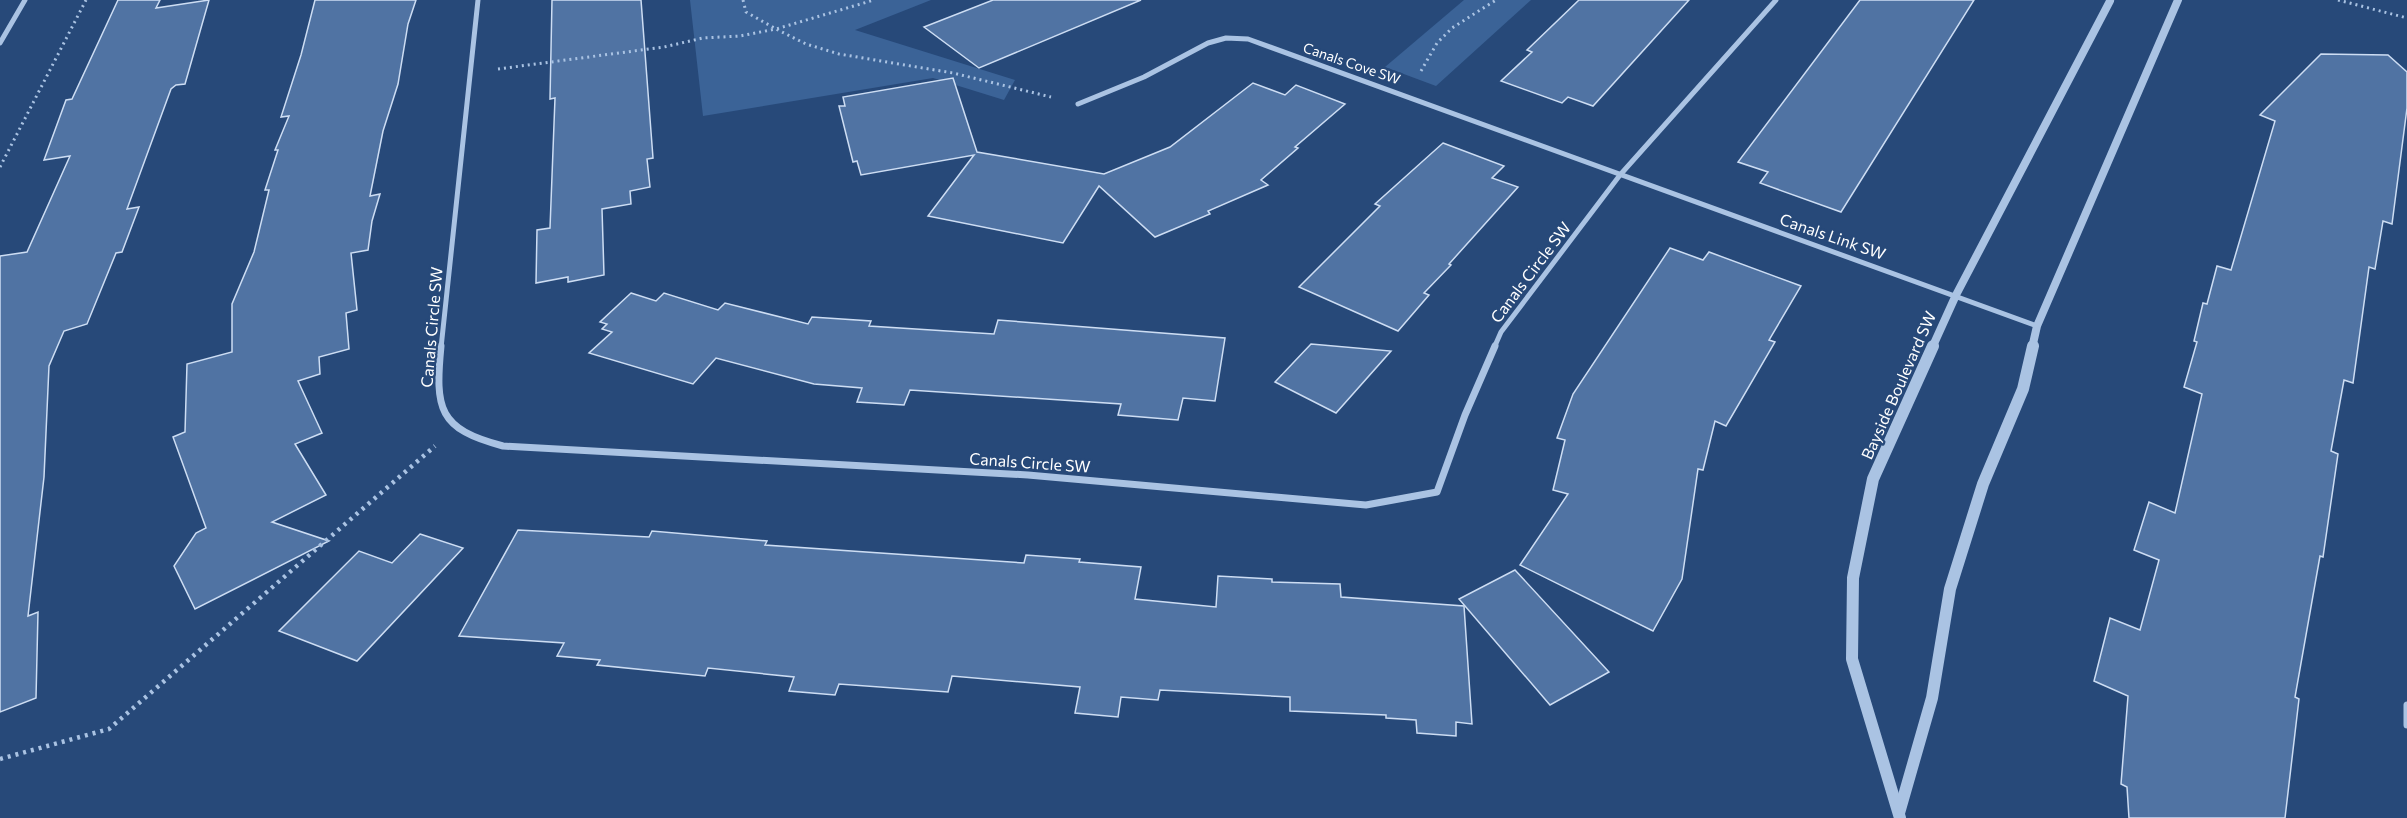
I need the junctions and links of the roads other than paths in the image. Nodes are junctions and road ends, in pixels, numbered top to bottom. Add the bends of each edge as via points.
1 (25, 0) edge
2 (478, 0) edge
3 (1776, 0) edge
4 (2110, 0) edge
5 (2178, 0) edge
6 (0, 43) edge
7 (1078, 104) road end
8 (1620, 175) junction
9 (1956, 295) junction
10 (2037, 326) junction
11 (2407, 705) edge
12 (2407, 725) edge
13 (1900, 816) edge

1 - 6 street
2 - 8 street, Canals Circle SW via 438,379 440,402 454,429 503,446 1028,475 1366,505 1437,492 1501,332
3 - 8 street, Canals Circle SW
4 - 9 street, Bayside Boulevard SW
5 - 10 street, Bayside Boulevard SW
7 - 8 street, Canals Cove SW via 1208,43 1226,38 1248,39
8 - 9 street, Canals Link SW
9 - 10 street, Canals Link SW
9 - 13 street, Bayside Boulevard SW via 1873,480 1853,578 1852,659
10 - 13 street, Bayside Boulevard SW via 2024,389 1983,484 1950,589 1932,698
11 - 12 street

